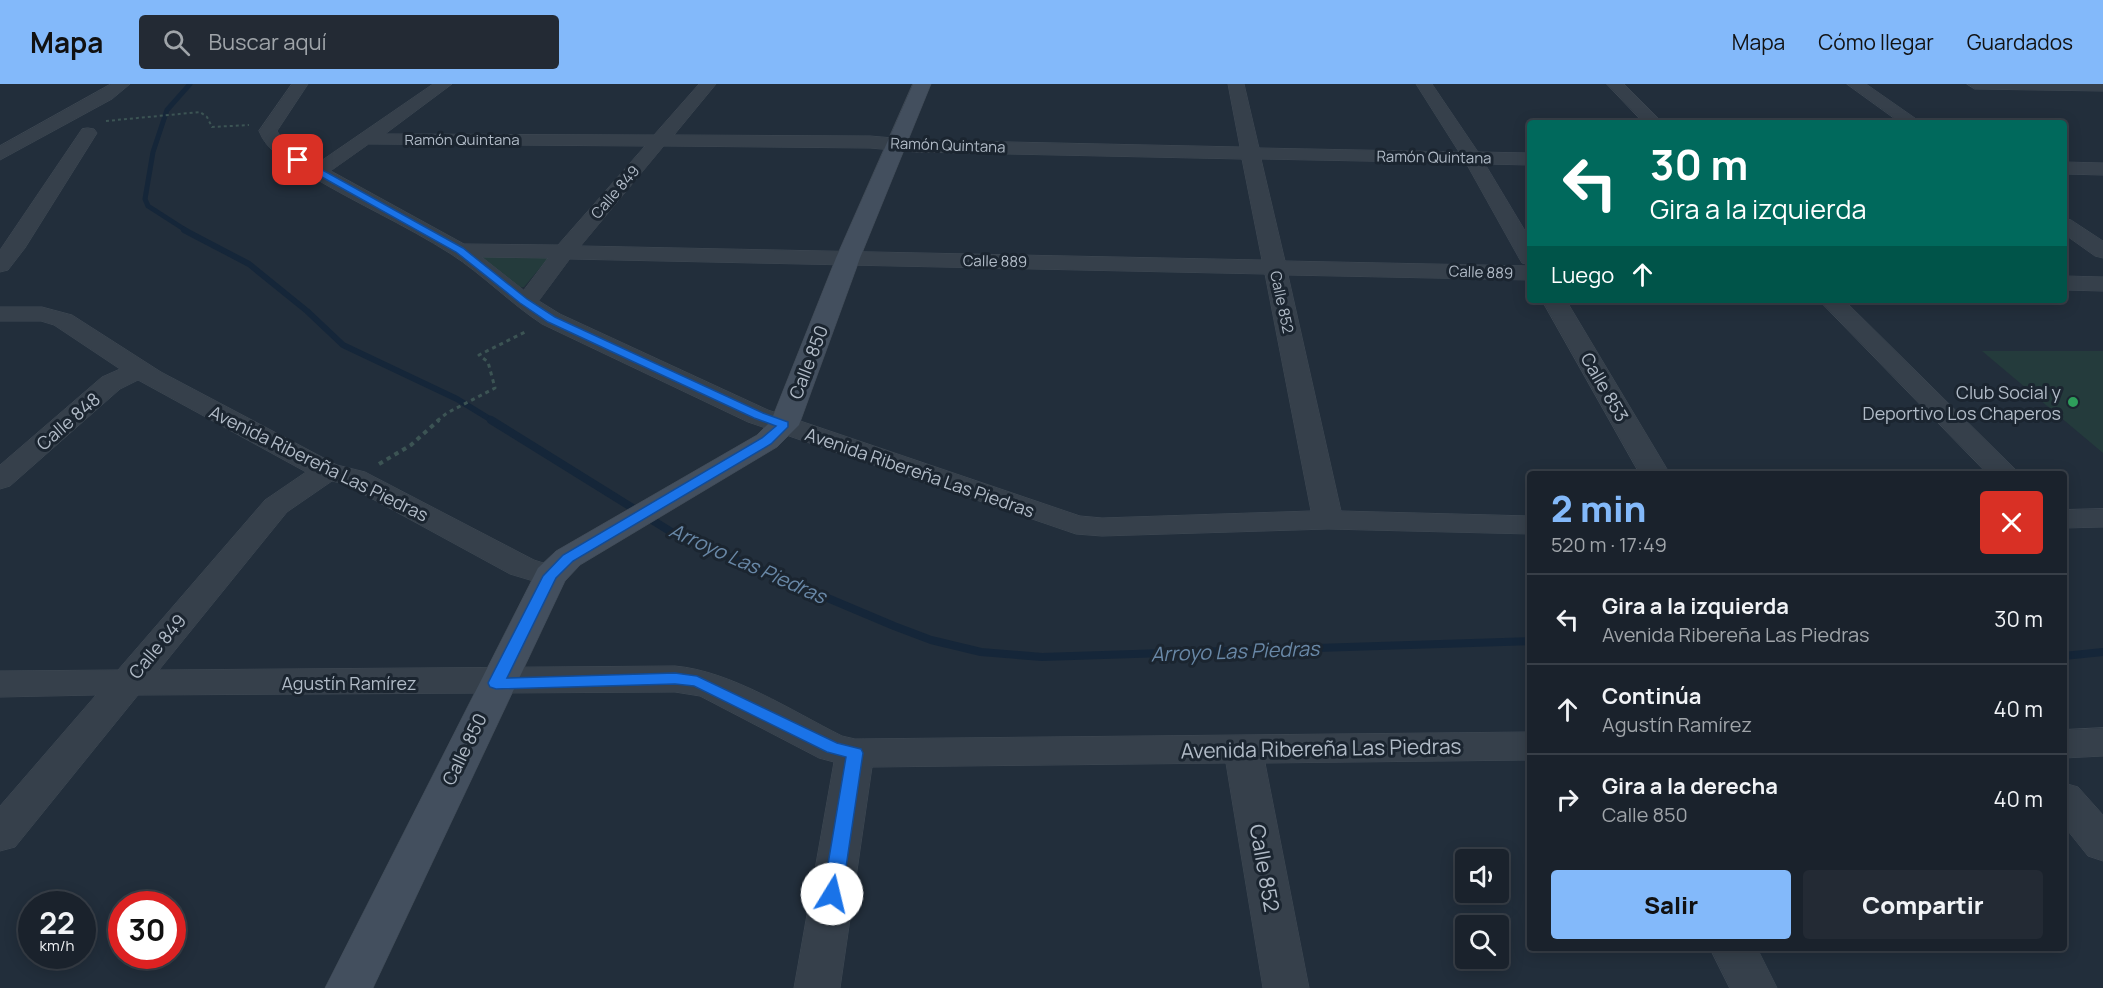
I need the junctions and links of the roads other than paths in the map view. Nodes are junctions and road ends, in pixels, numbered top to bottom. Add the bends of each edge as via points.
1 (122, 84) edge
2 (300, 84) edge
3 (444, 84) edge
4 (708, 84) edge
5 (922, 84) edge
6 (1236, 84) edge
7 (1424, 84) edge
8 (1615, 84) edge
9 (1855, 84) edge
10 (1975, 84) edge
11 (2103, 86) edge
12 (1651, 120) edge
13 (1909, 120) edge
14 (0, 133) edge
15 (38, 133) junction
16 (366, 139) junction
17 (661, 140) junction
18 (895, 144) junction
19 (1251, 153) junction
20 (0, 154) edge
21 (1472, 158) junction
22 (1527, 159) edge
23 (2067, 168) edge
24 (2103, 169) edge
25 (318, 172) junction
26 (2067, 226) edge
27 (460, 250) junction
28 (2103, 250) edge
29 (564, 252) junction
30 (1527, 253) edge
31 (848, 258) junction
32 (0, 265) edge
33 (1275, 266) junction
34 (1527, 273) edge
35 (2067, 283) edge
36 (2103, 284) edge
37 (523, 301) junction
38 (1556, 303) edge
39 (1834, 303) edge
40 (14, 314) edge
41 (140, 369) junction
42 (784, 425) junction
43 (1653, 471) edge
44 (2003, 471) edge
45 (341, 474) junction
46 (0, 480) edge
47 (2103, 518) edge
48 (2067, 519) edge
49 (1328, 520) junction
50 (1527, 525) edge
51 (550, 576) junction
52 (697, 681) joint
53 (126, 682) junction
54 (496, 683) junction
55 (0, 684) edge
56 (2103, 742) edge
57 (2067, 744) edge
58 (1527, 746) edge
59 (1243, 749) junction
60 (855, 753) junction
61 (2067, 802) edge
62 (0, 835) edge
63 (2103, 844) edge
64 (1735, 951) edge
65 (349, 988) edge
66 (817, 988) edge
67 (1286, 988) edge
68 (1754, 988) edge

1 - 15 street
2 - 25 street, Avenida Ribereña Las Piedras via 268,135
3 - 16 street
4 - 17 street, Calle 849
5 - 18 main road, Calle 850
6 - 19 street, Calle 852
7 - 21 street
8 - 12 street
9 - 13 street
10 - 11 street
14 - 15 street
15 - 20 street
15 - 32 street via 88,133
16 - 17 street, Ramón Quintana
16 - 25 street
17 - 18 street, Ramón Quintana
17 - 29 street, Calle 849
18 - 19 street, Ramón Quintana
18 - 31 main road, Calle 850
19 - 21 street, Ramón Quintana
19 - 33 street, Calle 852
21 - 22 street, Ramón Quintana
21 - 30 street
23 - 24 street
25 - 27 street, Avenida Ribereña Las Piedras
26 - 28 street
27 - 29 street, Calle 889
27 - 37 street, Avenida Ribereña Las Piedras
29 - 31 street, Calle 889
29 - 37 street, Calle 849
31 - 33 street, Calle 889
31 - 42 main road, Calle 850
33 - 34 street, Calle 889
33 - 49 street, Calle 852
35 - 36 street
37 - 42 street, Avenida Ribereña Las Piedras via 551,319
38 - 43 street, Calle 853
39 - 44 street
40 - 41 street, Avenida Ribereña Las Piedras via 42,314 63,320
41 - 45 street, Avenida Ribereña Las Piedras
41 - 46 street, Calle 848 via 111,383
42 - 49 street, Avenida Ribereña Las Piedras via 1076,525
42 - 51 main road, Calle 850 via 766,441 601,536 568,558
45 - 51 street, Avenida Ribereña Las Piedras via 522,567
45 - 53 street, Calle 849 via 276,506
47 - 48 street
49 - 50 street, Avenida Ribereña Las Piedras
51 - 54 main road, Calle 850
52 - 54 street, Agustín Ramírez
52 - 60 street, Avenida Ribereña Las Piedras via 833,748
53 - 54 street, Agustín Ramírez
53 - 55 street, Agustín Ramírez
53 - 62 street, Calle 849
54 - 65 main road, Calle 850
56 - 57 street
58 - 59 street, Avenida Ribereña Las Piedras
59 - 60 street, Avenida Ribereña Las Piedras
59 - 67 street, Calle 852
60 - 66 street
61 - 63 street
64 - 68 street

